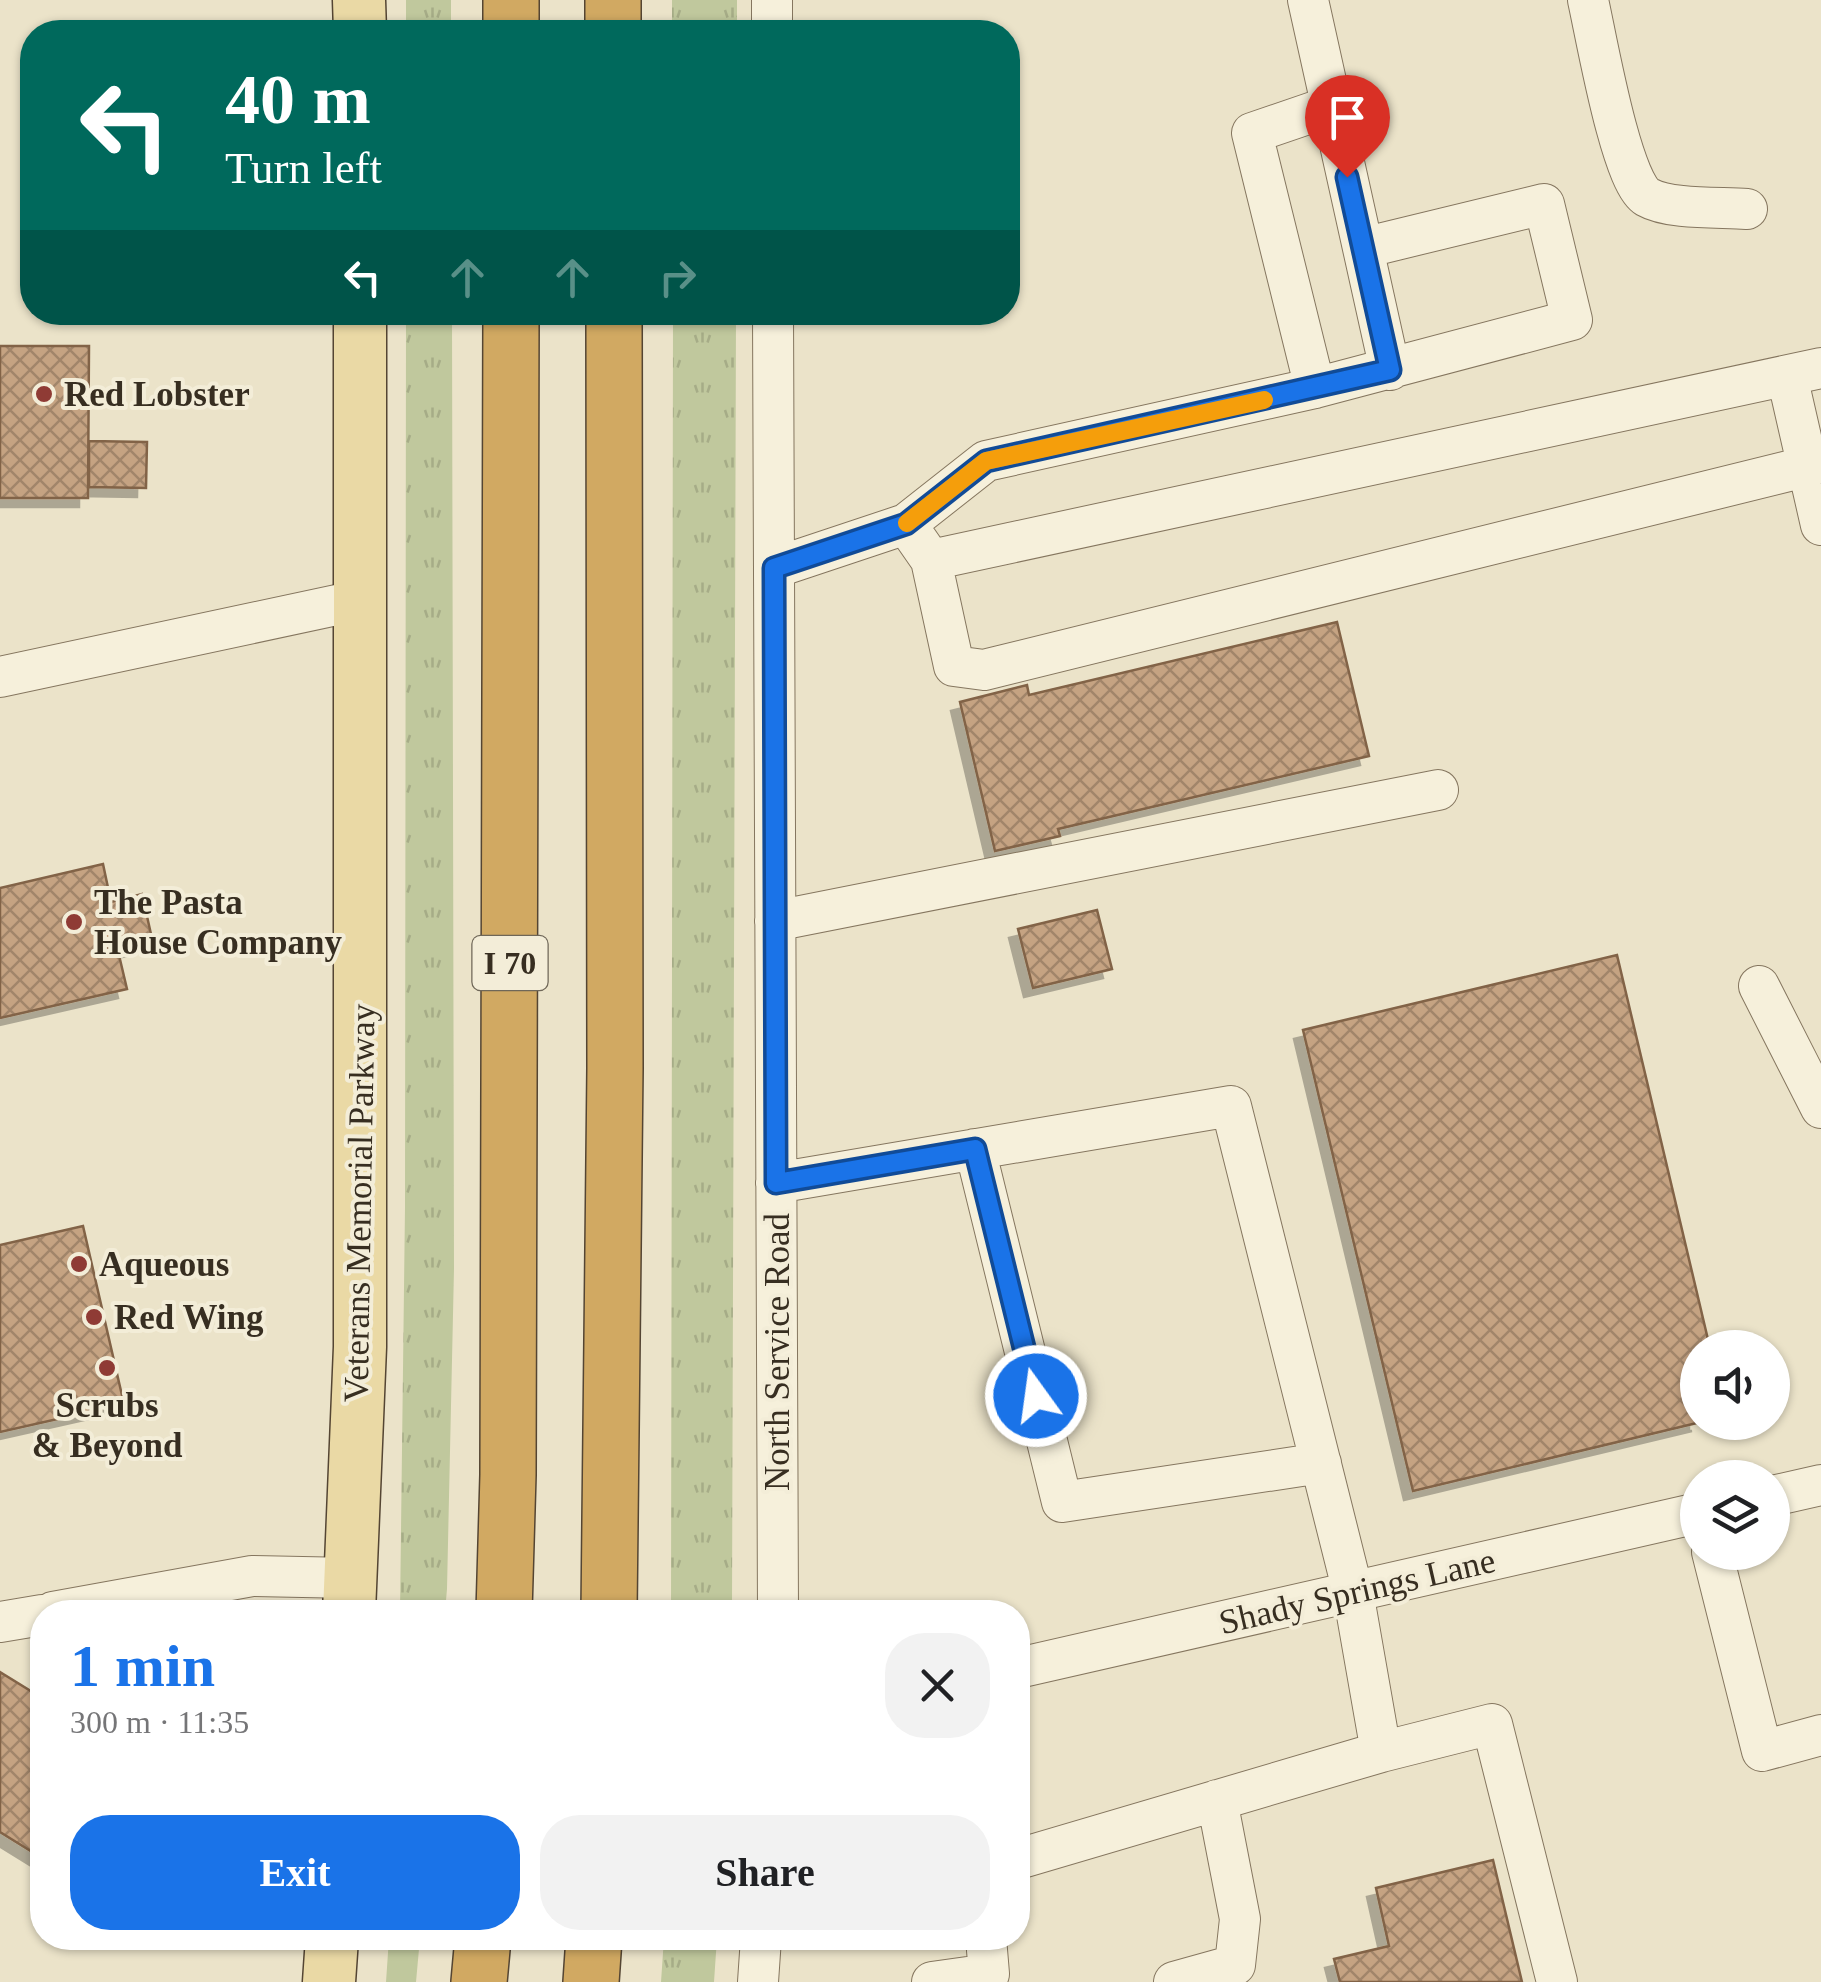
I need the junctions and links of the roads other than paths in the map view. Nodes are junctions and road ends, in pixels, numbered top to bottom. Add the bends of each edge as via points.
1 (1308, 0) edge
2 (1588, 0) edge
3 (1331, 106) junction
4 (1746, 209) dead end
5 (1363, 248) junction
6 (360, 325) edge
7 (511, 325) edge
8 (614, 325) edge
9 (773, 325) edge
10 (1390, 370) junction
11 (1804, 372) edge
12 (1315, 388) junction
13 (1814, 464) edge
14 (906, 524) junction
15 (1821, 525) edge
16 (931, 560) junction
17 (774, 568) junction
18 (360, 600) junction
19 (0, 677) edge
20 (1438, 790) dead end
21 (775, 921) junction
22 (1759, 986) dead end
23 (1821, 1108) edge
24 (975, 1149) junction
25 (776, 1183) junction
26 (1320, 1463) junction
27 (1821, 1485) edge
28 (1790, 1492) edge
29 (1680, 1517) edge
30 (1717, 1570) edge
31 (1352, 1592) junction
32 (350, 1595) edge
33 (119, 1600) edge
34 (504, 1600) edge
35 (608, 1600) edge
36 (778, 1600) edge
37 (30, 1616) edge
38 (0, 1622) edge
39 (1030, 1665) edge
40 (1821, 1734) edge
41 (1381, 1752) junction
42 (1217, 1800) junction
43 (1030, 1855) edge
44 (331, 1950) edge
45 (482, 1950) edge
46 (593, 1950) edge
47 (760, 1950) edge
48 (991, 1965) edge
49 (330, 1982) edge
50 (479, 1982) edge
51 (591, 1982) edge
52 (758, 1982) edge
53 (932, 1982) edge
54 (1174, 1982) edge
55 (1557, 1982) edge

1 - 3 street
2 - 4 street via 1622,151 1642,194 1658,203
3 - 5 street
3 - 12 street via 1252,133
5 - 10 street
5 - 10 street via 1544,204 1572,320
6 - 18 main road, Veterans Memorial Parkway
7 - 34 highway, I 70
8 - 35 highway
9 - 17 street, North Service Road
10 - 12 street
11 - 13 street
11 - 16 street
12 - 14 street via 986,461
13 - 15 street
13 - 16 street via 984,670 954,666
14 - 16 street
14 - 17 street
17 - 21 street, North Service Road
18 - 19 street
18 - 32 main road, Veterans Memorial Parkway via 360,1347
20 - 21 street
21 - 25 street, North Service Road
22 - 23 street
24 - 25 street
24 - 26 street via 1062,1502
24 - 26 street via 1232,1106
25 - 36 street, North Service Road
26 - 31 street
27 - 28 street
29 - 31 street, Shady Springs Lane
30 - 40 street via 1762,1751
31 - 39 street, Shady Springs Lane
31 - 41 street
32 - 33 street via 252,1576
37 - 38 street
41 - 42 street
41 - 55 street via 1492,1724
42 - 43 street
42 - 54 street via 1240,1919 1234,1964
44 - 49 main road
45 - 50 highway
46 - 51 highway
47 - 52 street
48 - 53 street

